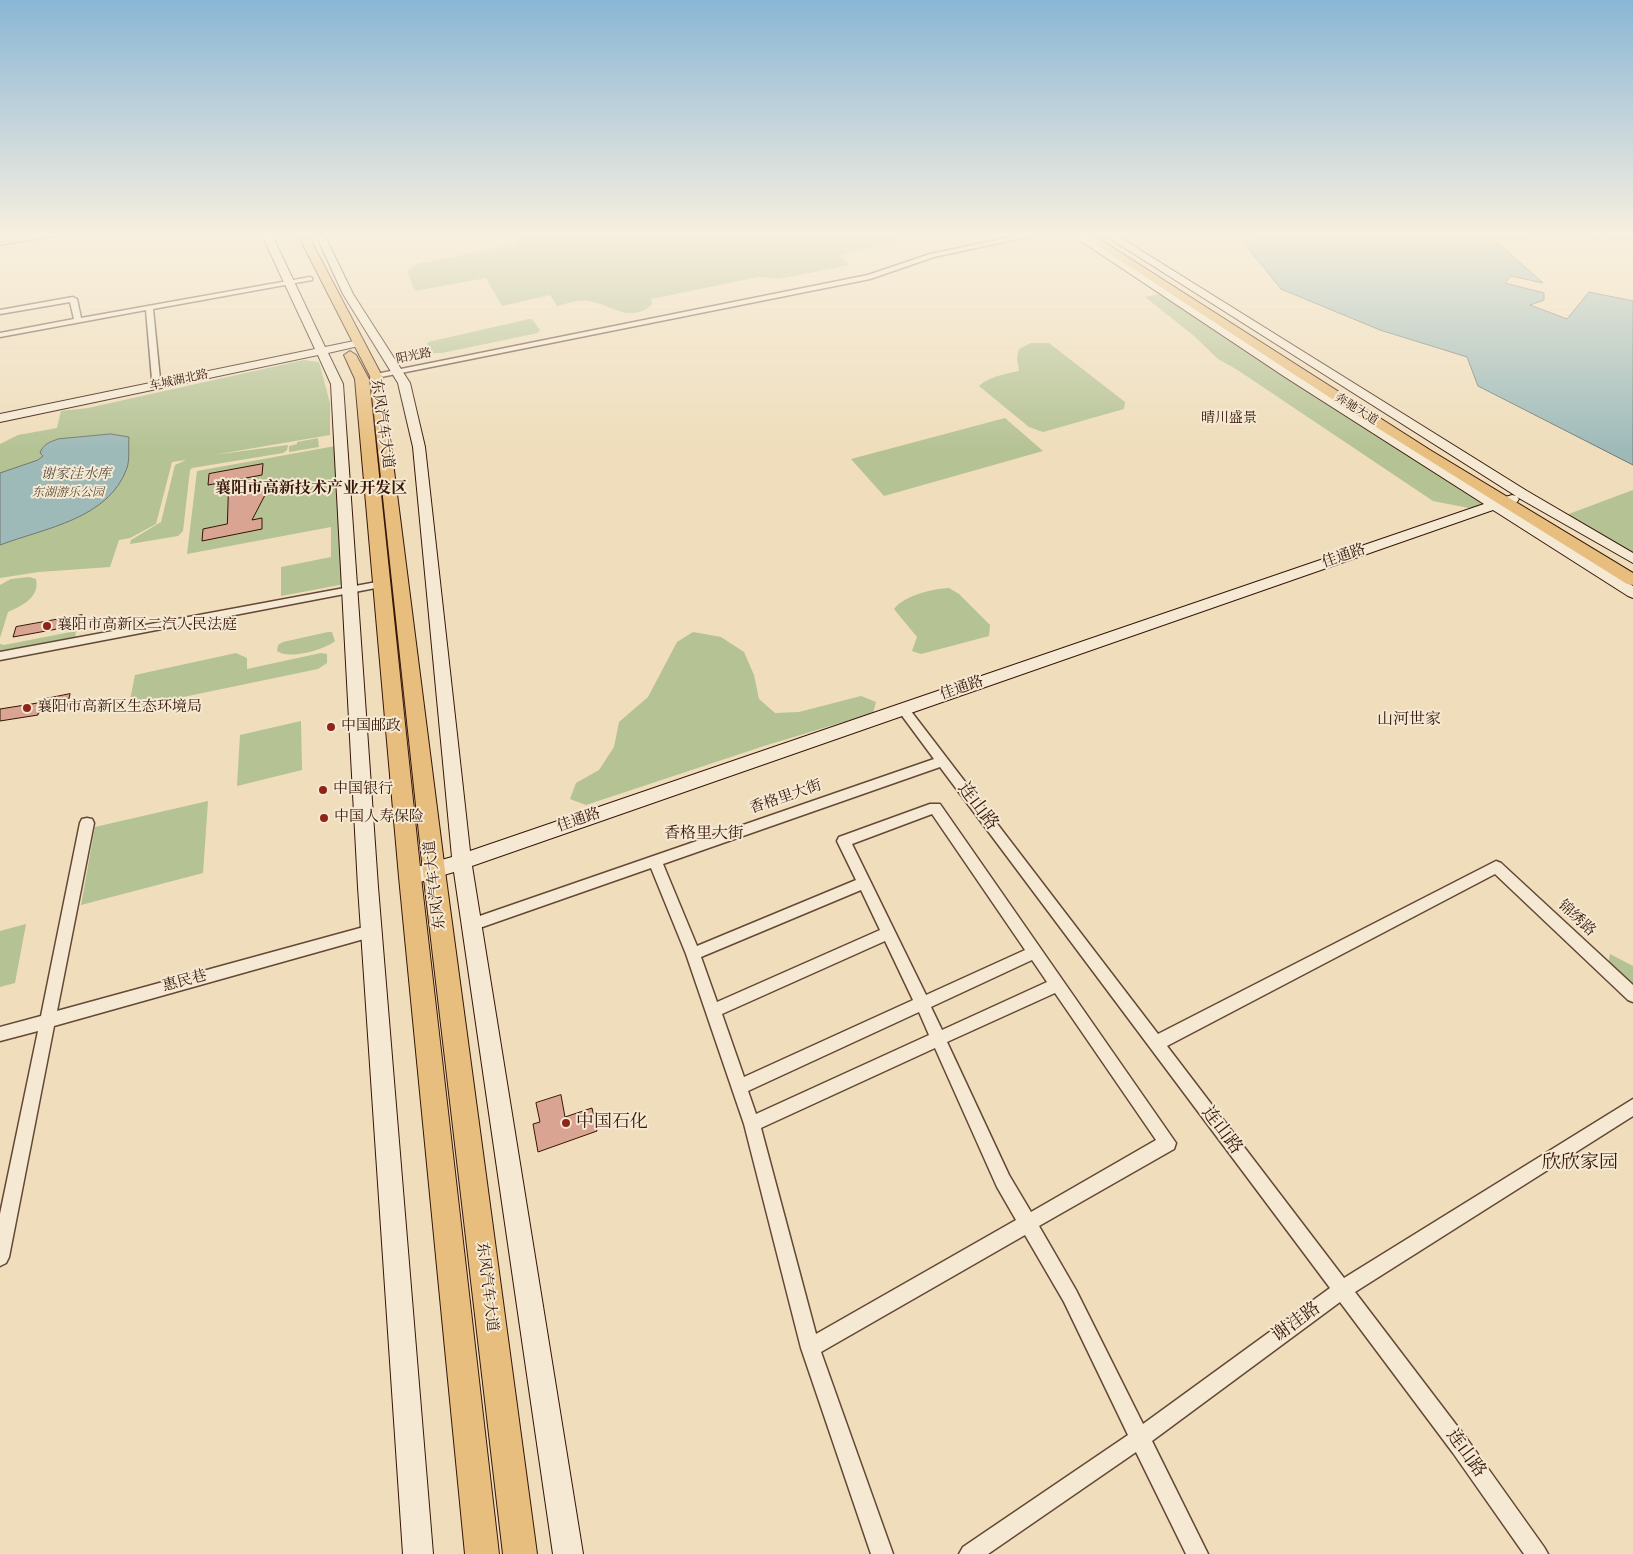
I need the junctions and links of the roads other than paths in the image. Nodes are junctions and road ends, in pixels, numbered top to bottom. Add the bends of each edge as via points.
1 (36, 306) edge
2 (75, 306) edge
3 (162, 306) edge
4 (308, 306) edge
5 (321, 306) edge
6 (336, 306) edge
7 (353, 306) edge
8 (733, 306) edge
9 (1190, 306) edge
10 (1195, 306) edge
11 (1204, 306) edge
12 (1222, 306) edge
13 (149, 308) junction
14 (0, 312) edge
15 (78, 320) junction
16 (0, 335) edge
17 (351, 342) junction
18 (321, 348) junction
19 (386, 374) junction
20 (156, 379) junction
21 (0, 411) edge
22 (0, 418) edge
23 (1503, 502) junction
24 (1633, 559) edge
25 (1633, 570) edge
26 (1633, 580) edge
27 (382, 584) junction
28 (350, 590) junction
29 (1633, 593) edge
30 (0, 656) edge
31 (903, 709) junction
32 (942, 761) junction
33 (87, 823) dead end
34 (462, 861) junction
35 (656, 861) junction
36 (434, 870) junction
37 (410, 877) junction
38 (864, 883) junction
39 (471, 925) junction
40 (371, 931) junction
41 (888, 933) junction
42 (1036, 952) junction
43 (693, 954) junction
44 (1058, 984) junction
45 (1633, 995) edge
46 (922, 1003) junction
47 (713, 1010) junction
48 (47, 1021) junction
49 (0, 1034) edge
50 (938, 1038) junction
51 (1155, 1044) junction
52 (739, 1087) junction
53 (1633, 1107) edge
54 (752, 1124) junction
55 (1027, 1223) junction
56 (0, 1257) edge
57 (1342, 1290) junction
58 (810, 1348) junction
59 (1140, 1438) junction
60 (418, 1554) edge
61 (482, 1554) edge
62 (520, 1554) edge
63 (568, 1554) edge
64 (882, 1554) edge
65 (970, 1554) edge
66 (1197, 1554) edge
67 (1537, 1554) edge

1 - 14 street
2 - 15 street
3 - 13 street
4 - 18 street
5 - 17 main road, 东风汽车大道
6 - 17 main road, 东风汽车大道
7 - 19 street
8 - 19 street, 阳光路
9 - 23 street
10 - 23 main road, 奔驰大道
11 - 23 main road, 奔驰大道
12 - 24 street via 1522,494
13 - 15 street
13 - 20 street
15 - 16 street
17 - 18 street, 车城湖北路
17 - 19 main road, 东风汽车大道
17 - 27 main road, 东风汽车大道 via 362,379
18 - 20 street, 车城湖北路
18 - 22 street, 车城湖北路
18 - 28 street via 337,384
19 - 34 street via 404,383 419,447
19 - 36 main road, 东风汽车大道
20 - 21 street, 车城湖北路
23 - 25 main road, 奔驰大道
23 - 26 main road, 奔驰大道
23 - 29 street
23 - 31 street, 佳通路
27 - 28 street
27 - 37 main road, 东风汽车大道
28 - 30 street
28 - 40 street
31 - 32 street, 连山路
31 - 34 street, 佳通路
32 - 35 street, 香格里大街
32 - 51 street, 连山路
33 - 48 street
34 - 36 street, 佳通路
34 - 39 street
35 - 39 street, 香格里大街
35 - 43 street
36 - 37 street, 佳通路
36 - 62 main road, 东风汽车大道
37 - 61 main road, 东风汽车大道
38 - 41 street
38 - 42 street via 844,841 935,808
38 - 43 street
39 - 63 street
40 - 48 street, 惠民巷
40 - 60 street
41 - 46 street
41 - 47 street
42 - 44 street
42 - 46 street
43 - 47 street
44 - 50 street
44 - 55 street via 1168,1144
45 - 51 street, 锦绣路 via 1496,867
46 - 50 street
46 - 52 street
47 - 52 street
48 - 49 street, 惠民巷
48 - 56 street
50 - 54 street
50 - 55 street via 1003,1181
51 - 57 street, 连山路
52 - 54 street
53 - 57 street, 谢洼路
54 - 58 street
55 - 58 street
55 - 59 street via 1070,1296
57 - 59 street, 谢洼路
57 - 67 street, 连山路
58 - 64 street
59 - 65 street, 谢洼路
59 - 66 street

